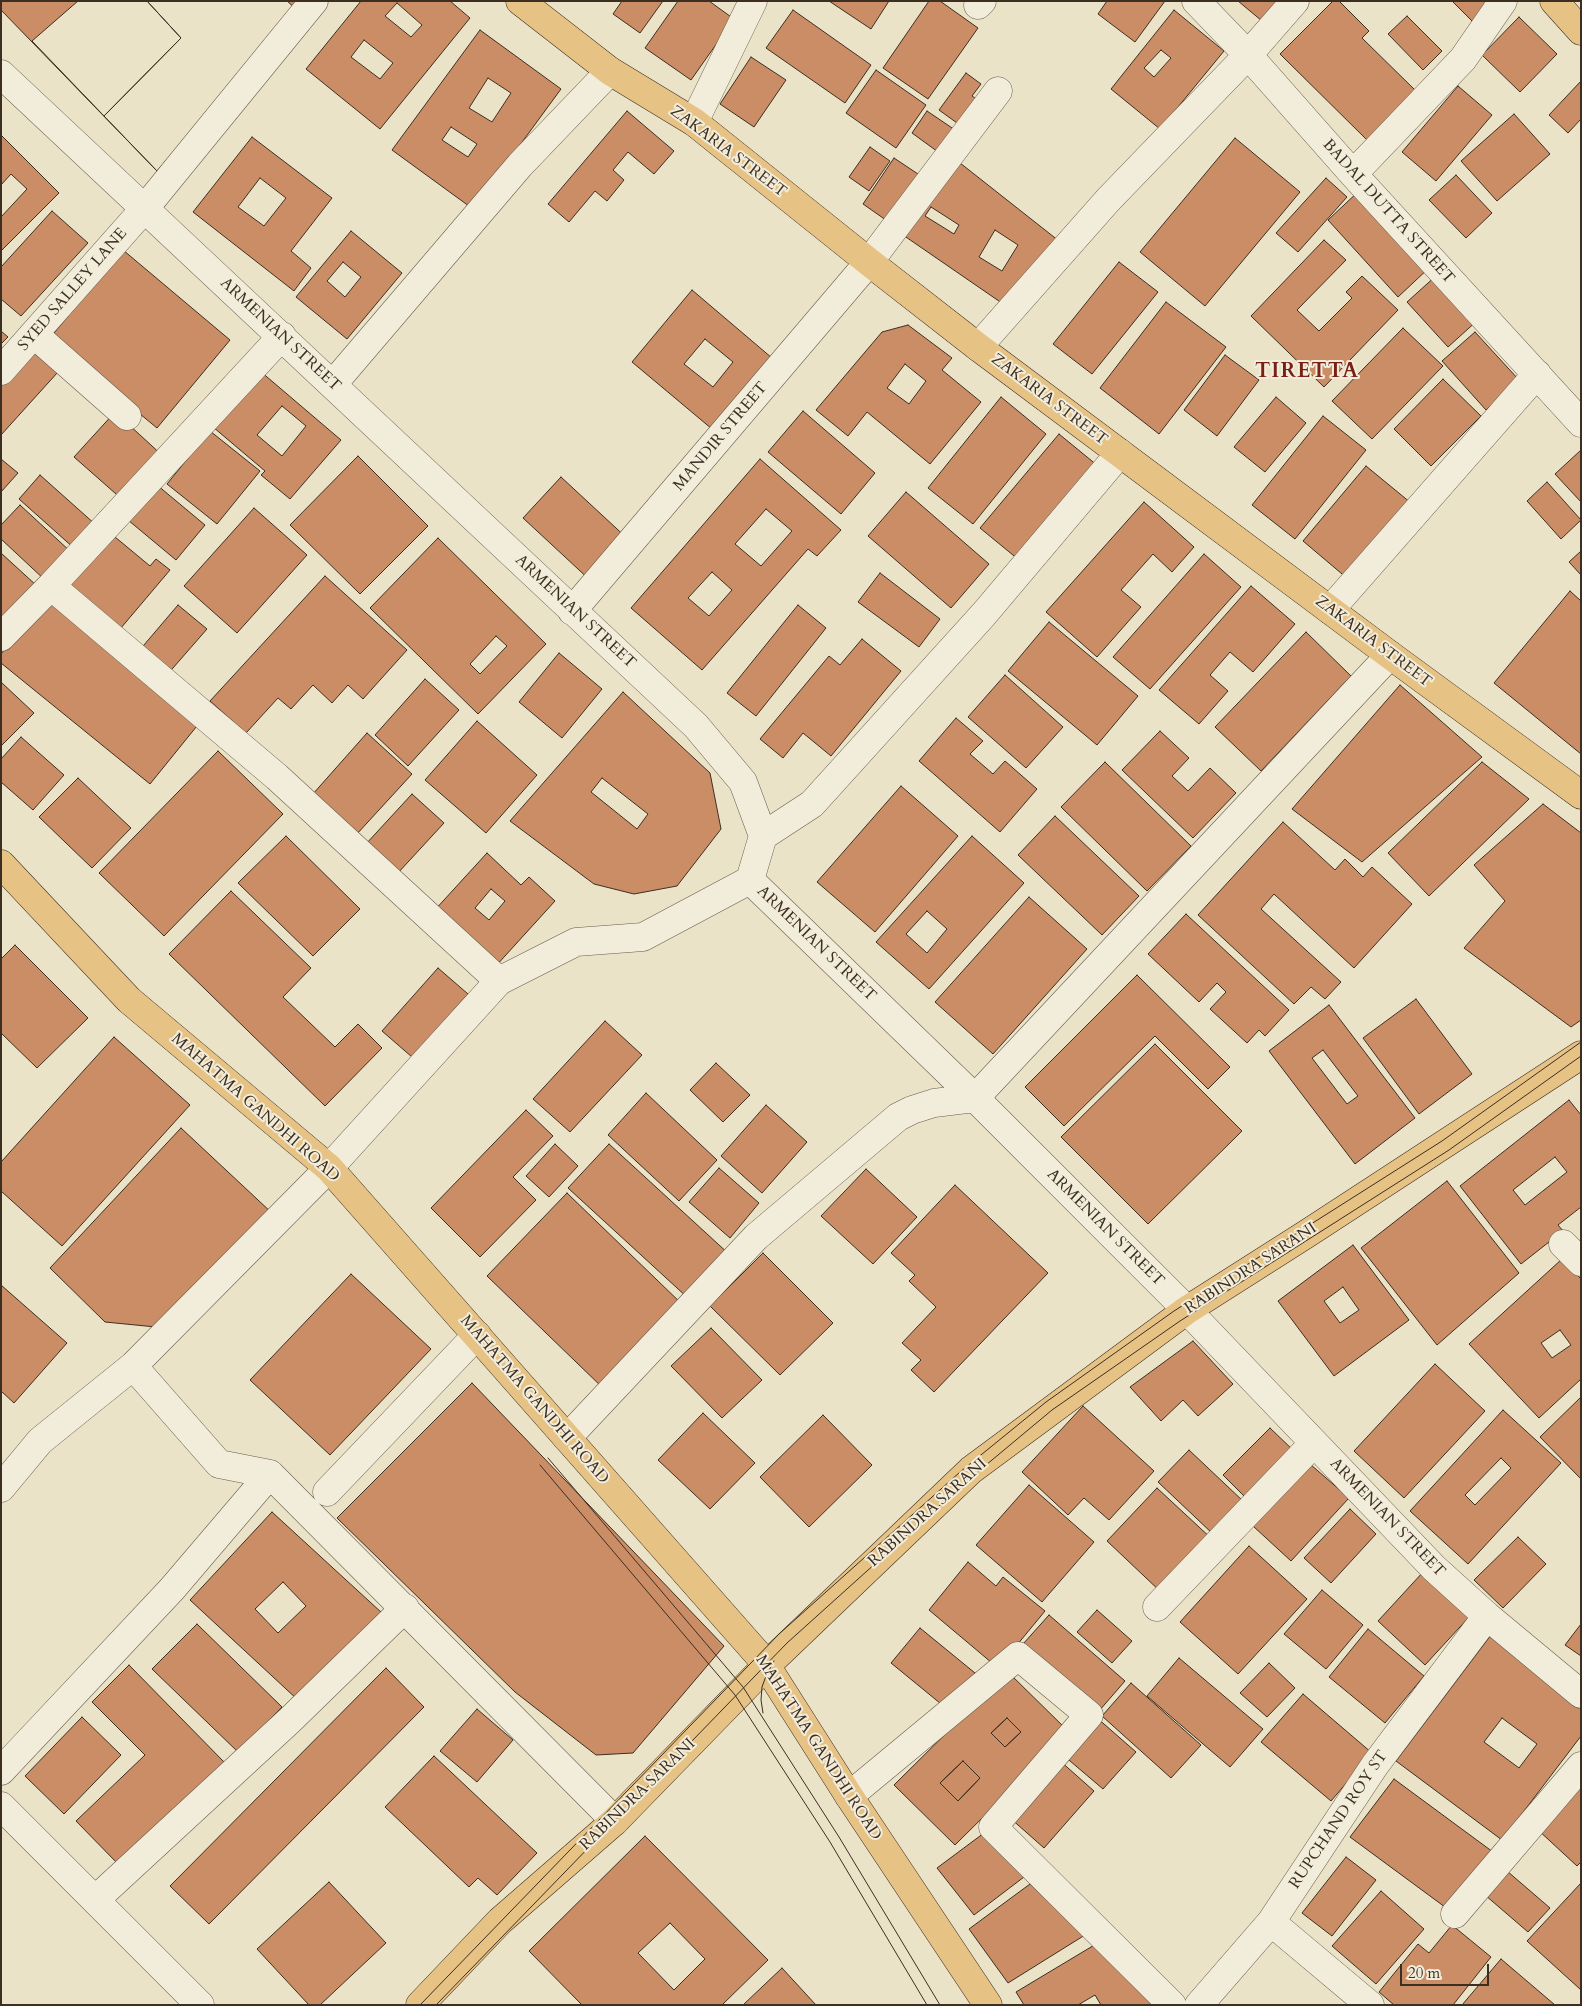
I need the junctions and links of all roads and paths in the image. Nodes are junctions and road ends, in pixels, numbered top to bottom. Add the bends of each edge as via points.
1 (314, 1) edge
2 (520, 1) edge
3 (1196, 1) edge
4 (1296, 1) edge
5 (1503, 1) edge
6 (1554, 1) edge
7 (744, 5) edge
8 (1581, 31) edge
9 (1248, 55) junction
10 (610, 71) junction
11 (1, 74) edge
12 (998, 91) dead end
13 (694, 122) junction
14 (1353, 174) junction
15 (144, 208) junction
16 (869, 262) junction
17 (35, 335) junction
18 (282, 336) junction
19 (978, 347) junction
20 (1, 371) edge
21 (1537, 374) junction
22 (333, 384) junction
23 (128, 416) dead end
24 (1581, 423) edge
25 (1120, 453) junction
26 (51, 586) junction
27 (1330, 610) junction
28 (572, 611) junction
29 (1, 637) edge
30 (1390, 656) junction
31 (1581, 795) edge
32 (763, 836) junction
33 (1, 864) edge
34 (750, 880) junction
35 (499, 981) junction
36 (1581, 1054) edge
37 (975, 1098) junction
38 (329, 1168) junction
39 (1187, 1310) junction
40 (477, 1335) junction
41 (133, 1366) junction
42 (567, 1438) junction
43 (1314, 1443) junction
44 (270, 1474) junction
45 (1, 1488) edge
46 (327, 1492) dead end
47 (1157, 1607) dead end
48 (405, 1608) junction
49 (1487, 1616) junction
50 (767, 1666) junction
51 (1581, 1694) edge
52 (1581, 1766) edge
53 (1, 1771) edge
54 (849, 1796) junction
55 (1, 1806) edge
56 (615, 1821) junction
57 (95, 1900) junction
58 (1455, 1914) dead end
59 (1271, 1922) junction
60 (200, 2005) edge
61 (420, 2005) edge
62 (988, 2005) edge
63 (1172, 2005) edge
64 (1200, 2005) edge
65 (1370, 2005) edge

1 - 15 street, SYED SALLEY LANE
2 - 10 main road, ZAKARIA STREET
3 - 9 street, BADAL DUTTA STREET
4 - 9 street
5 - 14 street via 1462,59
6 - 8 main road
7 - 13 street
9 - 14 street, BADAL DUTTA STREET
9 - 19 street via 1108,200
10 - 13 main road, ZAKARIA STREET
10 - 22 street via 520,165
11 - 15 street, ARMENIAN STREET
12 - 16 street, MANDIR STREET
13 - 16 main road, ZAKARIA STREET
14 - 21 street, BADAL DUTTA STREET
15 - 17 street, SYED SALLEY LANE
15 - 18 street, ARMENIAN STREET
16 - 19 main road, ZAKARIA STREET
16 - 28 street, MANDIR STREET
17 - 20 street, SYED SALLEY LANE
17 - 23 street
18 - 22 street, ARMENIAN STREET
18 - 26 street
19 - 25 main road, ZAKARIA STREET
21 - 24 street, BADAL DUTTA STREET
21 - 27 street
22 - 28 street, ARMENIAN STREET
25 - 27 main road, ZAKARIA STREET
25 - 32 street via 984,614 812,804
26 - 29 street
26 - 35 street via 277,777
27 - 30 main road, ZAKARIA STREET
28 - 32 street, ARMENIAN STREET via 696,726 743,782
30 - 31 main road, ZAKARIA STREET
30 - 37 street
32 - 34 street, ARMENIAN STREET
33 - 38 main road, MAHATMA GANDHI ROAD via 129,1000
34 - 35 street via 643,937 576,942
34 - 37 street, ARMENIAN STREET
35 - 38 street
36 - 39 main road, RABINDRA SARANI
37 - 39 street, ARMENIAN STREET
37 - 42 street via 934,1103 912,1110 890,1123 756,1237
38 - 40 main road, MAHATMA GANDHI ROAD
38 - 41 street
39 - 43 street, ARMENIAN STREET
39 - 50 main road, RABINDRA SARANI via 971,1470
40 - 42 main road, MAHATMA GANDHI ROAD
40 - 46 street
41 - 44 street via 219,1464
41 - 45 street via 40,1440
42 - 50 main road, MAHATMA GANDHI ROAD
43 - 47 street
43 - 49 street, ARMENIAN STREET via 1434,1568
44 - 48 street
44 - 53 street via 172,1589
48 - 56 street
48 - 57 street via 290,1720
49 - 51 street, ARMENIAN STREET
49 - 59 street, RUPCHAND ROY ST via 1381,1757
50 - 54 main road, MAHATMA GANDHI ROAD
50 - 56 main road, RABINDRA SARANI
52 - 58 street
54 - 62 main road, MAHATMA GANDHI ROAD
54 - 63 street via 1018,1656 1089,1715 993,1827
55 - 57 street
56 - 61 main road, RABINDRA SARANI via 500,1922
57 - 60 street
59 - 64 street, RUPCHAND ROY ST
59 - 65 street

